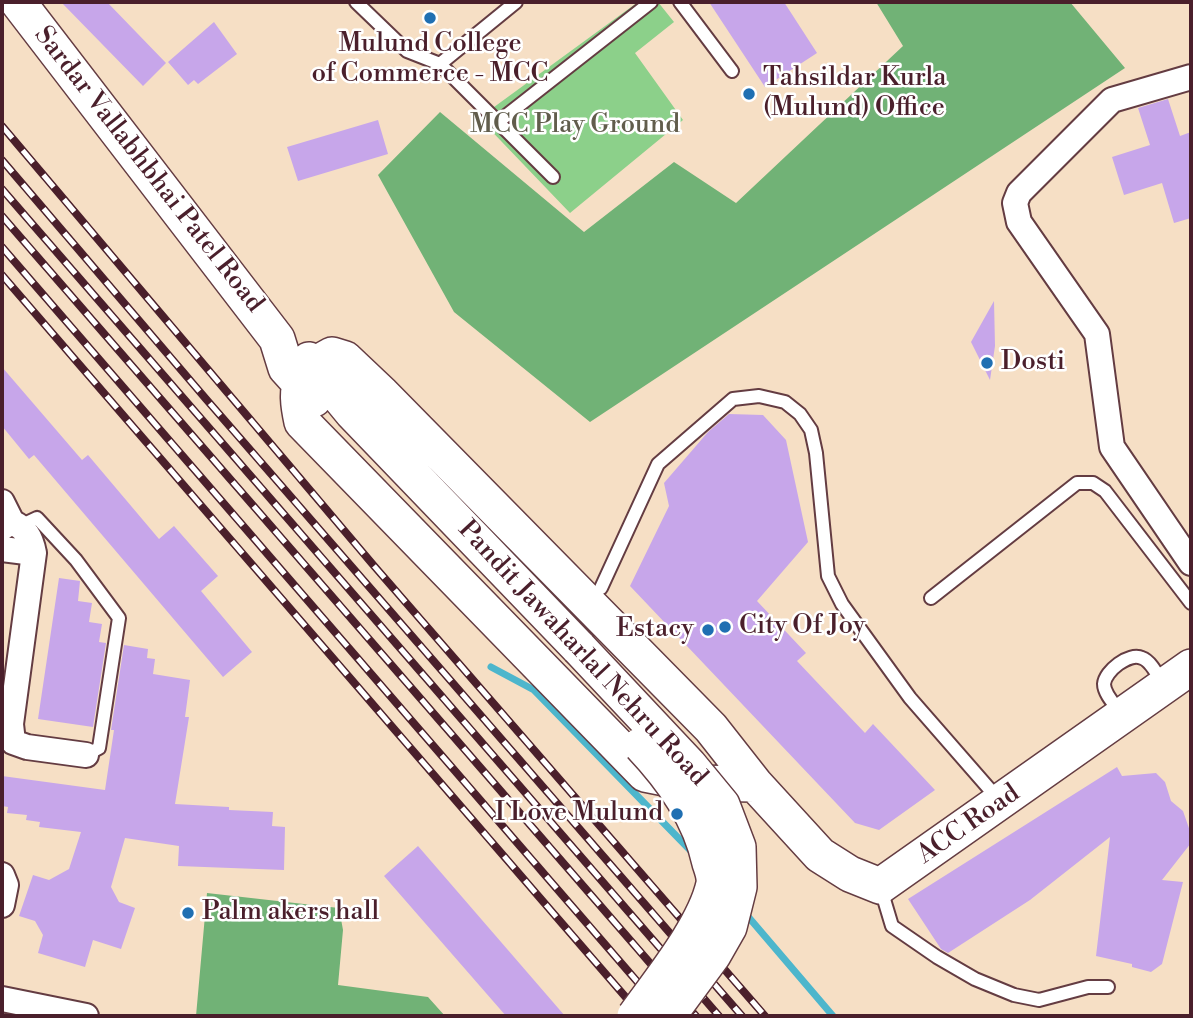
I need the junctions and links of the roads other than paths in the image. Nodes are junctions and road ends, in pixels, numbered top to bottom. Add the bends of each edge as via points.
1 (18, 2) edge
2 (356, 2) edge
3 (516, 2) edge
4 (651, 2) edge
5 (680, 2) edge
6 (440, 64) junction
7 (732, 71) dead end
8 (1191, 77) edge
9 (498, 122) junction
10 (553, 177) dead end
11 (306, 374) junction
12 (9, 519) edge
13 (18, 551) edge
14 (1191, 563) edge
15 (601, 588) dead end
16 (930, 598) dead end
17 (1191, 603) edge
18 (10, 637) edge
19 (573, 657) junction
20 (1178, 676) edge
21 (86, 755) joint
22 (755, 784) junction
23 (1001, 803) junction
24 (2, 876) edge
25 (880, 886) junction
26 (2, 905) edge
27 (1108, 986) dead end
28 (2, 999) edge
29 (86, 1016) edge
30 (635, 1016) edge
31 (668, 1016) edge

1 - 11 main road, Sardar Vallabhbhai Patel Road via 277,338 286,368
2 - 6 lane via 407,51
3 - 6 lane
4 - 9 lane
5 - 7 lane
6 - 9 lane
8 - 14 street via 1112,100 1019,193 1015,203 1019,222 1097,334 1112,447
9 - 10 lane
11 - 19 main road, Pandit Jawaharlal Nehru Road via 352,412
11 - 19 main road, Pandit Jawaharlal Nehru Road via 337,425
11 - 22 main road via 332,355 345,359 710,728
11 - 22 main road via 297,397 302,422 645,775 690,783
12 - 13 street via 31,538
12 - 21 lane via 37,519 76,560 119,618 99,748
13 - 18 street
15 - 23 lane via 658,464 733,399 759,396 785,401 811,430 828,576 842,604 910,698
16 - 17 lane via 1077,483 1093,483 1105,491
18 - 21 street via 13,742
19 - 30 main road, Pandit Jawaharlal Nehru Road, bridge via 687,803 705,841 715,882 682,950
19 - 31 main road, Pandit Jawaharlal Nehru Road, bridge via 689,765 723,805 738,847 738,887 729,927
20 - 23 main road, ACC Road
22 - 25 main road via 820,855
23 - 25 main road, ACC Road
24 - 26 street via 6,885
25 - 27 lane via 892,926 975,979 1039,1000
28 - 29 street

